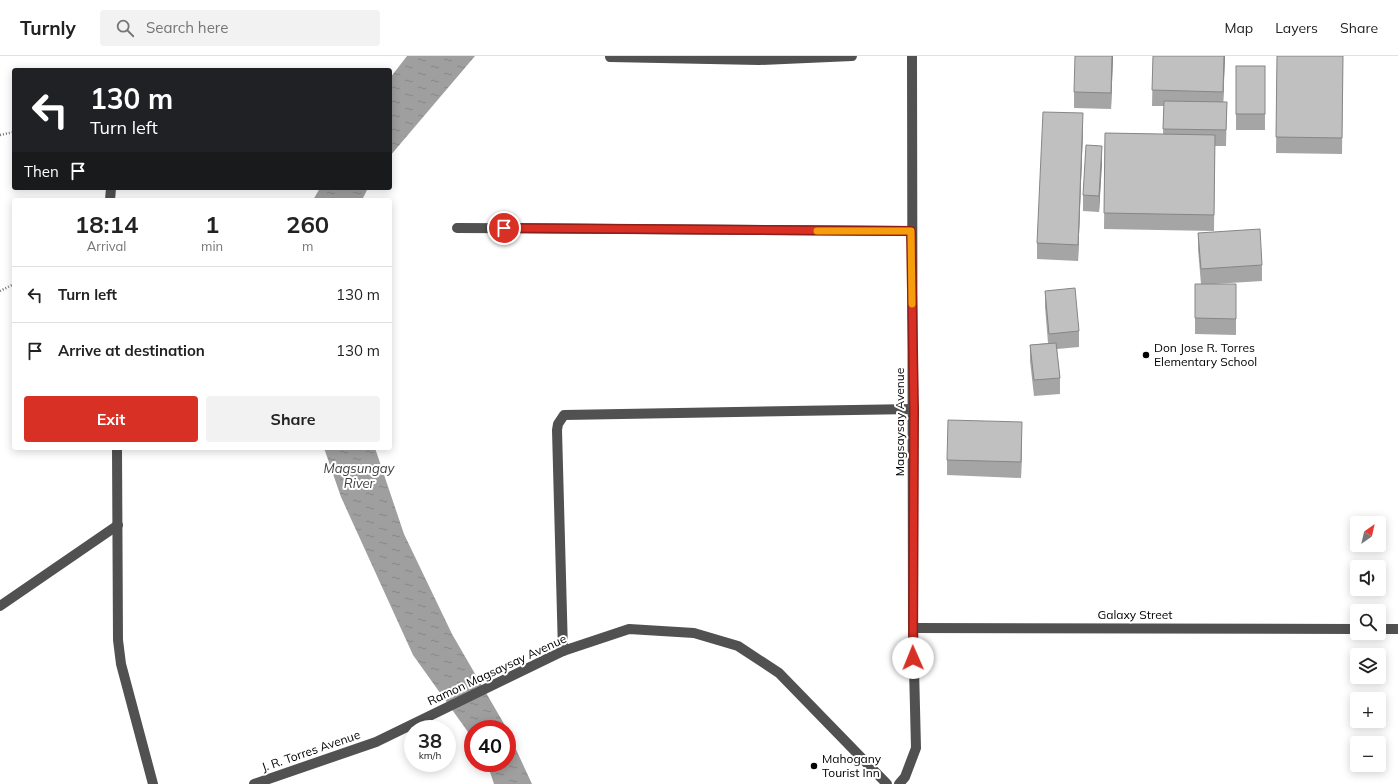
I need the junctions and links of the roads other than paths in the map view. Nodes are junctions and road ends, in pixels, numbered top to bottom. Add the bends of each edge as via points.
1 (852, 56) edge
2 (912, 56) edge
3 (610, 57) dead end
4 (759, 58) edge
5 (457, 228) dead end
6 (911, 231) junction
7 (914, 410) junction
8 (117, 450) edge
9 (118, 525) junction
10 (0, 606) edge
11 (913, 628) junction
12 (1350, 629) edge
13 (1386, 629) edge
14 (1398, 629) edge
15 (563, 651) junction
16 (376, 742) joint
17 (153, 784) edge
18 (254, 784) edge
19 (887, 784) edge
20 (898, 784) edge

1 - 4 street
2 - 6 street, Magsaysay Avenue
3 - 4 street
5 - 6 street
6 - 7 street, Magsaysay Avenue
7 - 11 street, Magsaysay Avenue
7 - 15 street via 564,415 557,430
8 - 9 street
9 - 10 street
9 - 17 street via 118,640 121,664
11 - 12 street, Galaxy Street
11 - 20 street, Magsaysay Avenue via 916,748 905,777
13 - 14 street
15 - 16 street, Ramon Magsaysay Avenue
15 - 19 street, Ramon Magsaysay Avenue via 629,629 694,633 738,646 779,673
16 - 18 street, J. R. Torres Avenue

